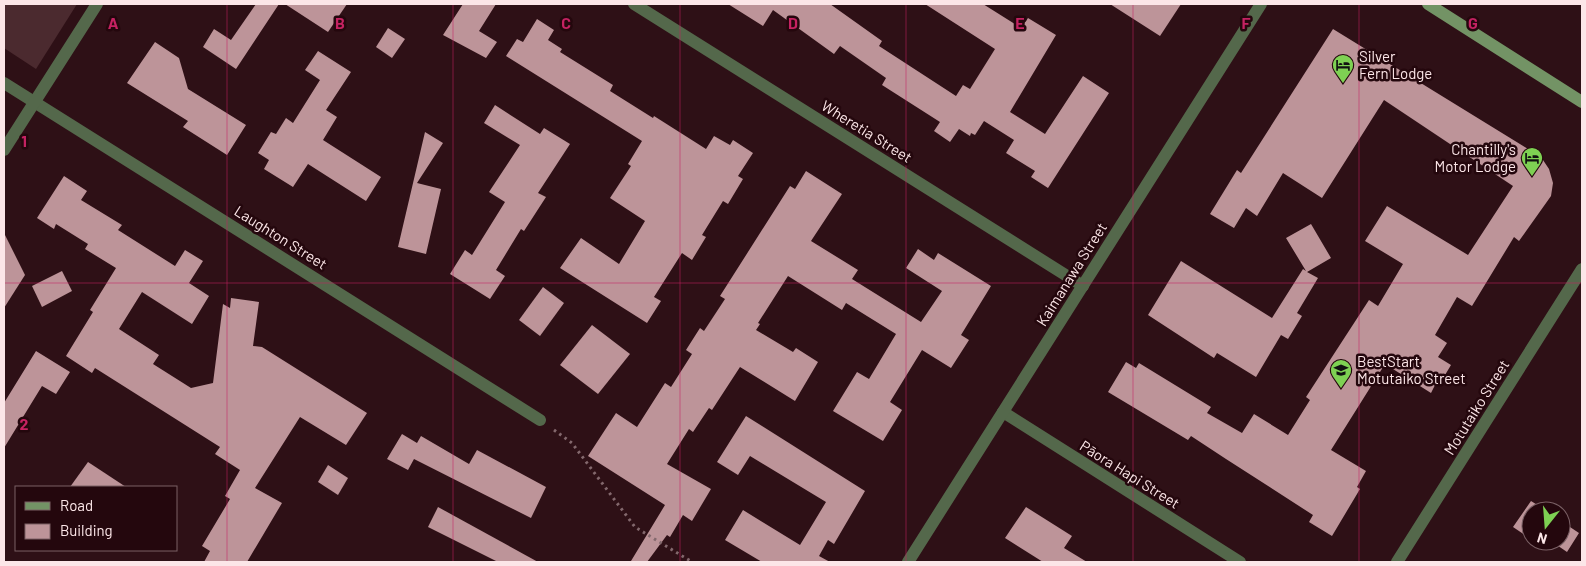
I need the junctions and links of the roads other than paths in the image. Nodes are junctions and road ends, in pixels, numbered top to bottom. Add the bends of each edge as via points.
1 (97, 4) edge
2 (634, 4) edge
3 (1261, 4) edge
4 (1428, 4) edge
5 (4, 83) edge
6 (35, 101) junction
7 (1582, 102) edge
8 (4, 150) edge
9 (1582, 269) edge
10 (1083, 286) junction
11 (1003, 412) junction
12 (540, 420) road end
13 (908, 562) edge
14 (1240, 562) edge
15 (1397, 562) edge

1 - 6 street
2 - 10 street, Wheretia Street
3 - 10 street, Kaimanawa Street
4 - 7 street
5 - 6 street, Laughton Street
6 - 8 street
6 - 12 street, Laughton Street
9 - 15 street, Motutaiko Street
10 - 11 street, Kaimanawa Street
11 - 13 street, Kaimanawa Street
11 - 14 street, Pāora Hapi Street

